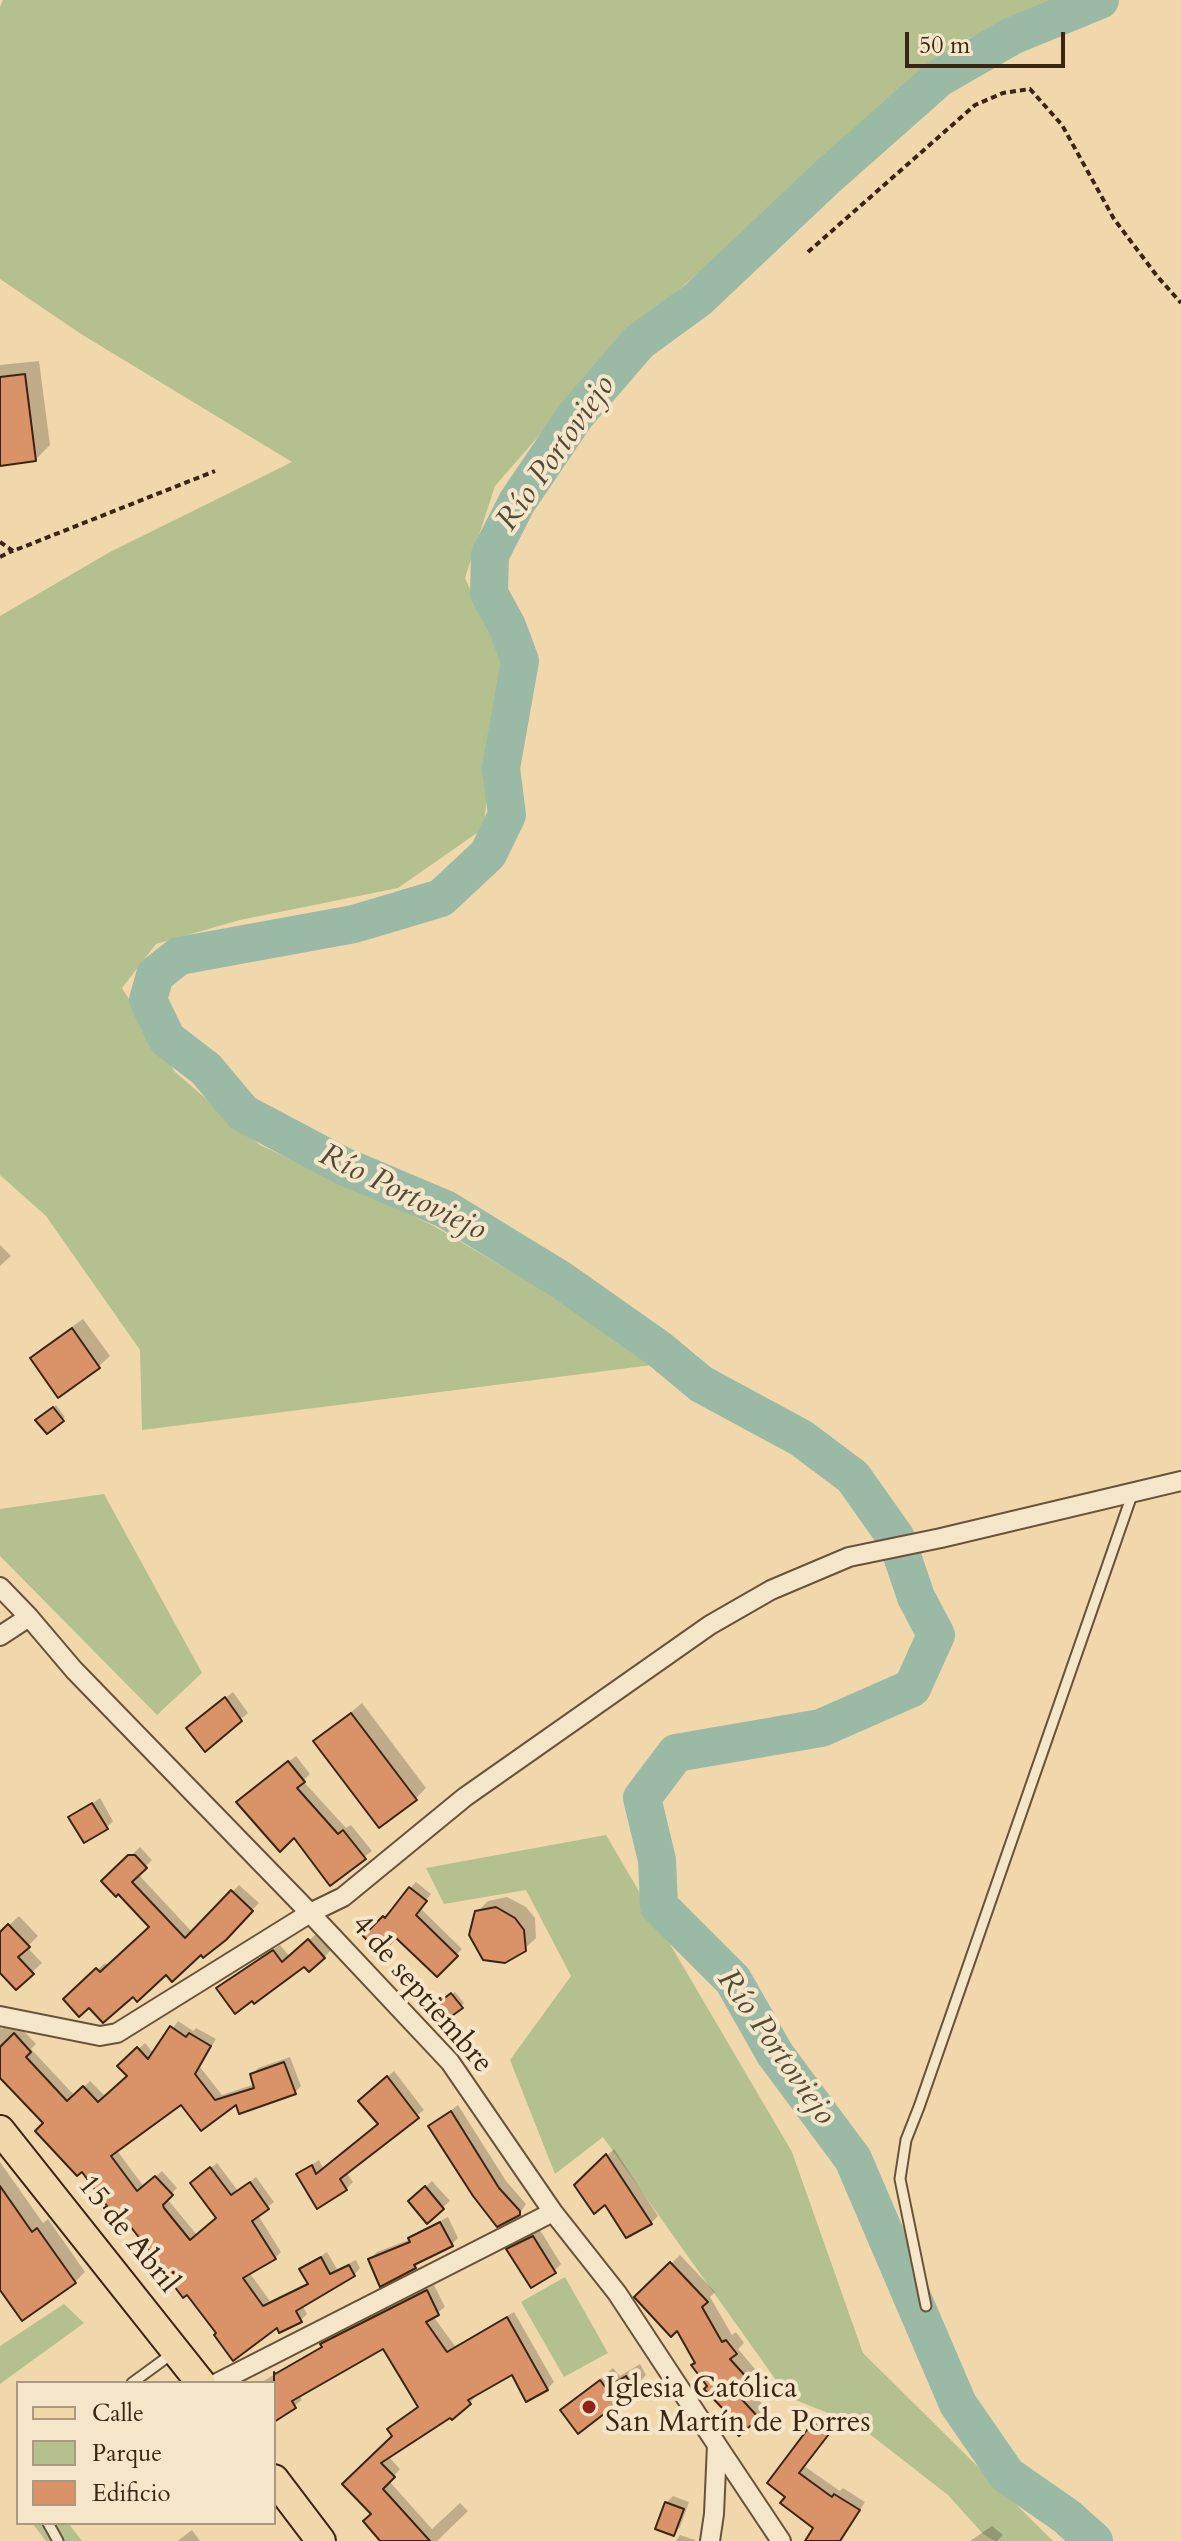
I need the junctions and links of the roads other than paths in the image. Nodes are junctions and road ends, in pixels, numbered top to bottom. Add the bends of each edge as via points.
1 (1181, 1481) edge
2 (1133, 1492) junction
3 (0, 1587) edge
4 (29, 1617) junction
5 (0, 1636) edge
6 (310, 1913) junction
7 (0, 2016) edge
8 (0, 2130) edge
9 (553, 2212) junction
10 (926, 2306) dead end
11 (176, 2351) junction
12 (135, 2381) edge
13 (199, 2381) edge
14 (221, 2381) edge
15 (717, 2445) junction
16 (276, 2482) edge
17 (321, 2541) edge
18 (710, 2541) edge
19 (781, 2541) edge

1 - 2 street
2 - 6 street via 849,1557 771,1590 710,1625 465,1797 343,1897
2 - 10 lane via 906,2140 900,2179
3 - 4 street, 4 de septiembre
4 - 5 street
4 - 6 street, 4 de septiembre
6 - 7 street via 117,2033 100,2036
6 - 9 street, 4 de septiembre via 450,2062
8 - 11 main road, 15 de Abril
9 - 14 street
9 - 15 street, 4 de septiembre via 617,2293
11 - 12 lane
11 - 13 main road, 15 de Abril
15 - 18 street
15 - 19 street, 4 de septiembre
16 - 17 main road

